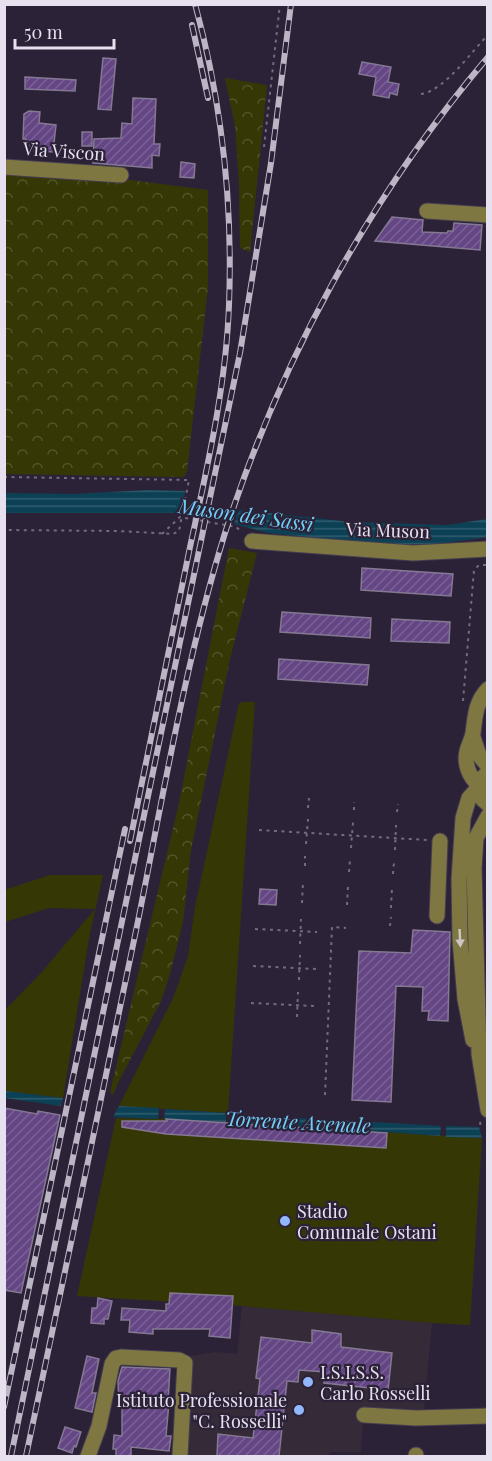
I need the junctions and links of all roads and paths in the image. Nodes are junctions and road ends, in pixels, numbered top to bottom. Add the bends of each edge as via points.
1 (280, 4) edge
2 (488, 35) edge
3 (421, 94) dead end
4 (264, 147) dead end
5 (4, 166) edge
6 (121, 175) dead end
7 (428, 211) dead end
8 (488, 215) edge
9 (4, 477) edge
10 (236, 526) dead end
11 (4, 530) edge
12 (162, 534) junction
13 (252, 541) dead end
14 (488, 549) edge
15 (488, 565) edge
16 (488, 688) edge
17 (476, 709) junction
18 (472, 737) junction
19 (488, 766) edge
20 (481, 782) edge
21 (309, 798) dead end
22 (354, 802) dead end
23 (398, 804) dead end
24 (488, 804) edge
25 (308, 807) dead end
26 (354, 810) dead end
27 (397, 813) dead end
28 (308, 819) dead end
29 (353, 822) dead end
30 (484, 823) edge
31 (396, 825) dead end
32 (259, 830) dead end
33 (307, 832) junction
34 (352, 835) junction
35 (395, 838) junction
36 (423, 839) dead end
37 (440, 841) dead end
38 (306, 844) dead end
39 (351, 848) dead end
40 (394, 850) dead end
41 (305, 856) dead end
42 (350, 860) dead end
43 (394, 862) dead end
44 (305, 866) dead end
45 (349, 872) dead end
46 (393, 874) dead end
47 (438, 878) junction
48 (459, 879) junction
49 (303, 883) dead end
50 (348, 885) dead end
51 (392, 888) dead end
52 (302, 903) dead end
53 (347, 905) dead end
54 (391, 908) dead end
55 (474, 911) junction
56 (437, 916) dead end
57 (391, 917) dead end
58 (302, 919) dead end
59 (390, 926) dead end
60 (346, 928) dead end
61 (255, 929) dead end
62 (301, 931) junction
63 (317, 932) dead end
64 (300, 944) dead end
65 (300, 955) dead end
66 (253, 966) dead end
67 (299, 969) junction
68 (316, 969) dead end
69 (299, 981) dead end
70 (476, 986) edge
71 (298, 992) dead end
72 (251, 1003) dead end
73 (297, 1005) junction
74 (314, 1006) dead end
75 (297, 1017) dead end
76 (325, 1095) dead end
77 (488, 1110) edge
78 (364, 1415) dead end
79 (488, 1416) edge
80 (88, 1456) edge
81 (180, 1456) edge

1 - 4 path
2 - 3 path via 445,81
5 - 6 street, Via Viscon
7 - 8 street
9 - 12 path via 189,480 179,531
10 - 12 path via 180,517
11 - 12 path
13 - 14 street, Via Muson via 413,553
15 - 17 path via 479,565 474,570 463,708
16 - 17 street
17 - 18 street
18 - 19 street
18 - 20 street via 466,753 469,772 472,779
20 - 24 street via 480,796
20 - 48 street via 463,818
21 - 25 path
22 - 26 path
23 - 27 path
28 - 33 path
29 - 34 path
30 - 48 street via 471,837 466,875
30 - 55 street via 475,845
31 - 35 path
32 - 33 path
33 - 34 path
33 - 38 path
34 - 35 path
34 - 39 path
35 - 36 path
35 - 40 path
37 - 47 street
41 - 44 path
42 - 45 path
43 - 46 path
47 - 48 street
47 - 56 street
48 - 55 street via 466,884 468,902
48 -> 70 street via 460,940
49 - 52 path
50 - 53 path
51 - 54 path
55 - 70 street
57 - 59 path
58 - 62 path
60 - 76 path via 333,927
61 - 62 path
62 - 63 path
62 - 64 path
65 - 67 path
66 - 67 path
67 - 68 path
67 - 69 path
70 - 77 street via 478,1053
71 - 73 path
72 - 73 path
73 - 74 path
73 - 75 path
78 - 79 street
80 - 81 street via 115,1359 121,1357 184,1362

